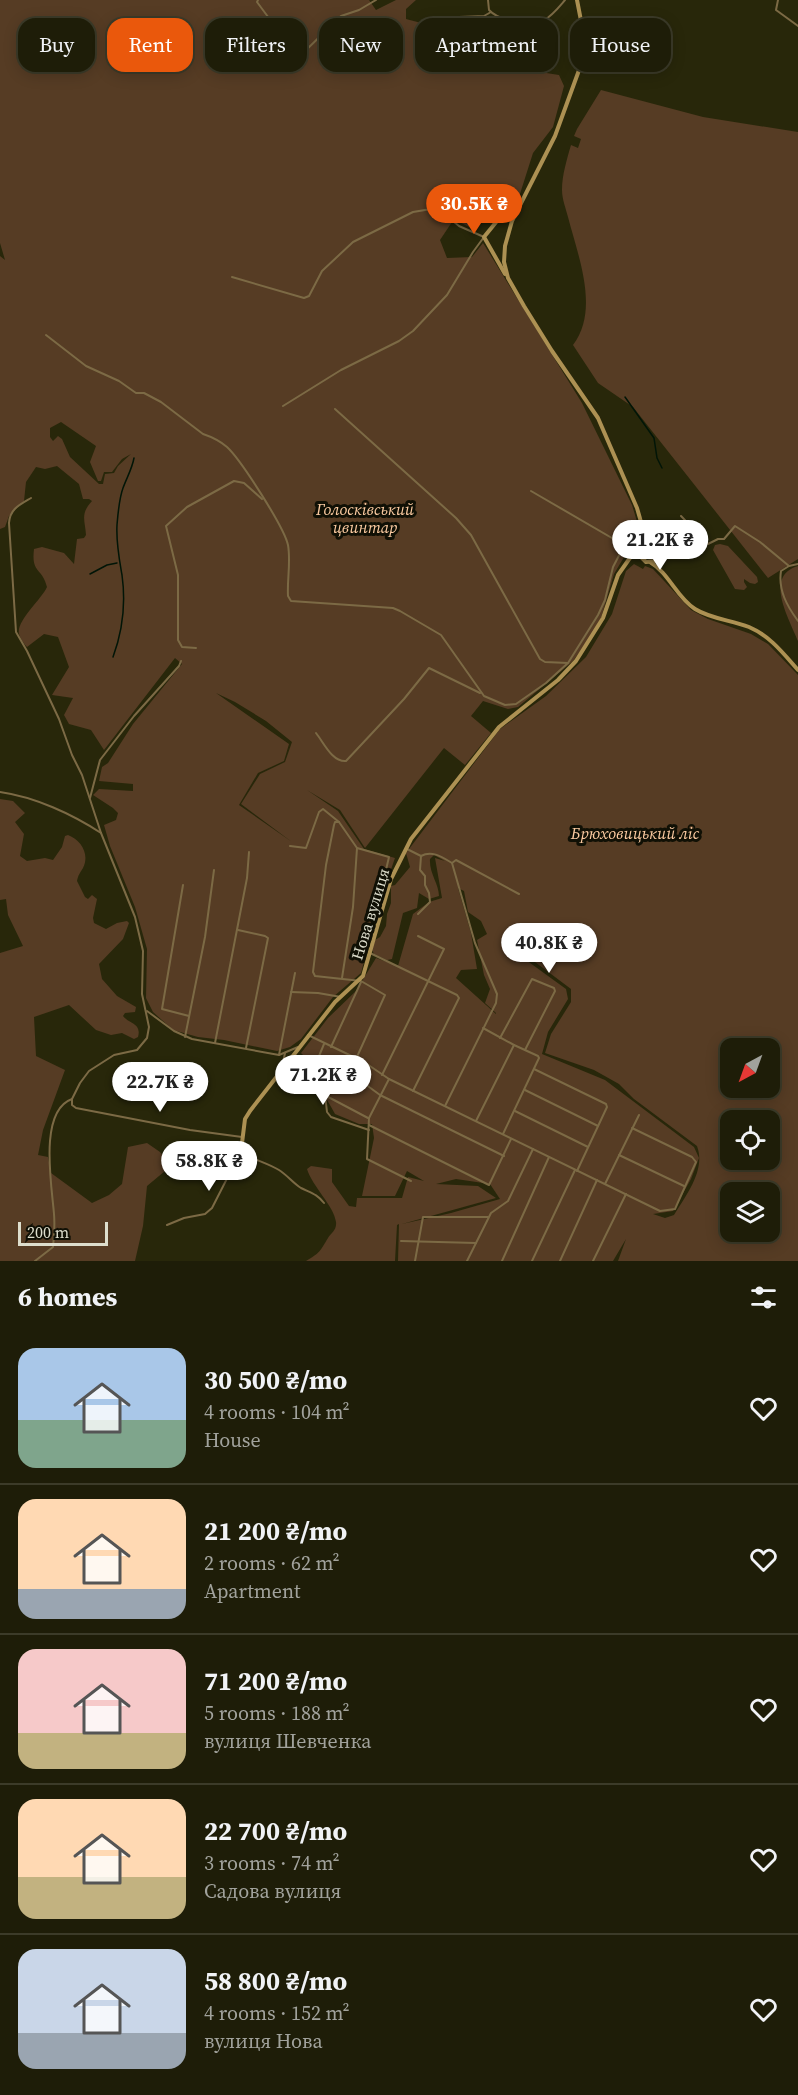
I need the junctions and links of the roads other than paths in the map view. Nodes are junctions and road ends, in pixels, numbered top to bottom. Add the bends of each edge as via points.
1 (258, 0) edge
2 (376, 0) edge
3 (488, 0) edge
4 (565, 0) edge
5 (577, 0) edge
6 (778, 0) edge
7 (491, 12) junction
8 (459, 17) dead end
9 (798, 26) edge
10 (519, 206) junction
11 (484, 237) junction
12 (232, 277) dead end
13 (508, 278) junction
14 (46, 335) dead end
15 (284, 406) dead end
16 (336, 409) dead end
17 (531, 491) dead end
18 (31, 498) dead end
19 (266, 503) junction
20 (681, 516) dead end
21 (704, 540) junction
22 (625, 544) junction
23 (645, 544) junction
24 (636, 552) junction
25 (686, 553) dead end
26 (660, 556) junction
27 (642, 558) junction
28 (650, 562) junction
29 (798, 564) edge
30 (789, 566) junction
31 (662, 571) junction
32 (798, 621) edge
33 (182, 647) junction
34 (196, 648) dead end
35 (178, 653) dead end
36 (181, 662) dead end
37 (568, 663) junction
38 (798, 670) edge
39 (482, 693) junction
40 (316, 733) dead end
41 (0, 792) edge
42 (90, 798) junction
43 (339, 822) junction
44 (101, 833) junction
45 (290, 846) dead end
46 (357, 848) junction
47 (406, 848) junction
48 (249, 852) dead end
49 (421, 856) junction
50 (452, 863) junction
51 (214, 870) dead end
52 (391, 879) junction
53 (183, 885) dead end
54 (519, 894) dead end
55 (418, 914) dead end
56 (237, 930) junction
57 (418, 936) dead end
58 (370, 953) junction
59 (295, 973) dead end
60 (342, 978) junction
61 (361, 979) junction
62 (428, 981) junction
63 (291, 992) junction
64 (341, 997) junction
65 (147, 1011) junction
66 (189, 1016) junction
67 (483, 1028) junction
68 (308, 1035) junction
69 (185, 1037) junction
70 (500, 1038) junction
71 (215, 1042) junction
72 (324, 1044) junction
73 (514, 1045) junction
74 (331, 1047) junction
75 (246, 1048) junction
76 (525, 1050) junction
77 (285, 1053) junction
78 (279, 1055) junction
79 (289, 1058) junction
80 (356, 1059) junction
81 (317, 1061) junction
82 (534, 1069) junction
83 (316, 1071) junction
84 (382, 1075) junction
85 (388, 1079) junction
86 (413, 1090) junction
87 (524, 1090) junction
88 (325, 1095) junction
89 (380, 1095) junction
90 (72, 1099) junction
91 (445, 1106) junction
92 (514, 1111) junction
93 (639, 1115) dead end
94 (369, 1118) junction
95 (476, 1121) junction
96 (369, 1125) junction
97 (598, 1126) junction
98 (632, 1128) junction
99 (369, 1130) junction
100 (503, 1134) junction
101 (242, 1137) junction
102 (512, 1139) junction
103 (588, 1147) junction
104 (532, 1149) junction
105 (241, 1150) junction
106 (619, 1155) junction
107 (504, 1156) junction
108 (549, 1157) junction
109 (576, 1170) junction
110 (597, 1180) junction
111 (411, 1181) dead end
112 (605, 1184) junction
113 (685, 1186) junction
114 (626, 1194) junction
115 (324, 1203) dead end
116 (488, 1217) junction
117 (167, 1225) dead end
118 (401, 1241) dead end
119 (417, 1242) junction
120 (477, 1243) junction
121 (35, 1261) edge
122 (415, 1261) edge
123 (467, 1261) edge
124 (502, 1261) edge
125 (532, 1261) edge
126 (560, 1261) edge
127 (593, 1261) edge

1 - 2 street via 277,29 302,54 341,16
3 - 7 street
4 - 7 street via 539,22 509,21
5 - 10 street via 584,36 582,62 555,136
6 - 9 street via 778,12
7 - 8 street
10 - 11 street via 497,221
10 - 13 street via 505,246
11 - 12 street via 431,207 408,214 353,242 322,271 309,296 304,298
11 - 13 street
11 - 15 street via 447,295 413,331
13 - 23 street via 598,418 637,508
14 - 19 street via 86,366 153,398 225,446
16 - 37 street via 471,535 541,660
17 - 22 street
18 - 42 street via 14,508 9,516 16,632 59,720
19 - 33 street via 244,483 234,481 187,507 166,526 178,575 178,640
19 - 39 street via 287,543 288,596 294,602 393,608 441,635
20 - 21 street
21 - 25 street
21 - 30 street via 708,544 724,539 735,526
22 - 24 street
22 - 37 street via 612,567 598,615
23 - 24 street, Нова вулиця
23 - 26 street via 658,546
23 - 27 street
24 - 27 street
24 - 47 street, Нова вулиця via 618,575 603,618 576,661 499,727
26 - 28 street
26 - 31 street
27 - 28 street
28 - 31 street
29 - 30 street
30 - 32 street via 782,571 780,583
31 - 38 street via 693,608 764,635
33 - 34 street
33 - 35 street
36 - 42 street via 100,760
37 - 39 street via 516,705 506,705
39 - 40 street via 429,668 346,761 334,757
41 - 44 street via 51,807
42 - 44 street
43 - 45 street via 321,810 306,848
43 - 46 street
43 - 60 street via 334,825 326,865 313,972 315,976
44 - 65 street via 135,917 143,951 142,994
46 - 52 street via 389,857 385,874
46 - 60 street
47 - 49 street
47 - 52 street, Нова вулиця
48 - 56 street
49 - 50 street via 439,855
49 - 55 street via 420,870 430,902
50 - 54 street via 456,860
50 - 67 street via 475,943 497,994
51 - 66 street
52 - 58 street, Нова вулиця
53 - 66 street via 162,1009
56 - 71 street
56 - 75 street via 268,938
57 - 62 street via 444,949
58 - 61 street, Нова вулиця
58 - 62 street
59 - 63 street
60 - 61 street
61 - 64 street, Нова вулиця
61 - 74 street
61 - 80 street via 386,998
62 - 84 street
62 - 86 street via 459,998
63 - 64 street
63 - 78 street
64 - 68 street, Нова вулиця
65 - 69 street
65 - 90 street via 145,1043 137,1050 114,1055 98,1064 80,1083
66 - 69 street
67 - 70 street
67 - 91 street
68 - 72 street
68 - 79 street, Нова вулиця
69 - 71 street
70 - 73 street
70 - 76 street via 532,979 554,988
71 - 75 street
72 - 74 street
72 - 81 street
73 - 76 street
73 - 95 street
74 - 80 street
75 - 78 street
76 - 82 street via 538,1056
77 - 78 street
77 - 79 street
77 - 79 street
78 - 79 street
79 - 83 street
79 - 101 street, Нова вулиця via 245,1119
80 - 84 street
81 - 83 street
81 - 89 street
82 - 87 street
82 - 97 street via 606,1104
83 - 88 street via 315,1090
84 - 85 street
85 - 86 street
85 - 89 street
86 - 91 street
87 - 92 street
87 - 97 street
88 - 94 street
88 - 99 street via 331,1117
89 - 94 street
89 - 107 street
90 - 101 street via 76,1108
90 - 121 street via 60,1106 51,1134 53,1247
91 - 95 street
92 - 100 street
92 - 103 street
93 - 98 street
94 - 96 street
95 - 100 street
96 - 99 street
96 - 107 street via 489,1185
97 - 103 street
98 - 106 street
98 - 113 street via 692,1157 696,1162
99 - 111 street via 367,1160
100 - 102 street
101 - 105 street, Нова вулиця
102 - 104 street
102 - 107 street
103 - 109 street
104 - 108 street
104 - 116 street via 508,1201
105 - 115 street via 279,1170 298,1187 317,1194
105 - 117 street via 212,1208 205,1214
106 - 112 street
106 - 113 street
108 - 109 street
108 - 124 street
109 - 110 street
109 - 125 street
110 - 112 street
110 - 126 street
112 - 114 street
113 - 114 street via 675,1209 660,1211
114 - 127 street
116 - 119 street via 423,1217
116 - 120 street
118 - 119 street
119 - 120 street
119 - 122 street
120 - 123 street

